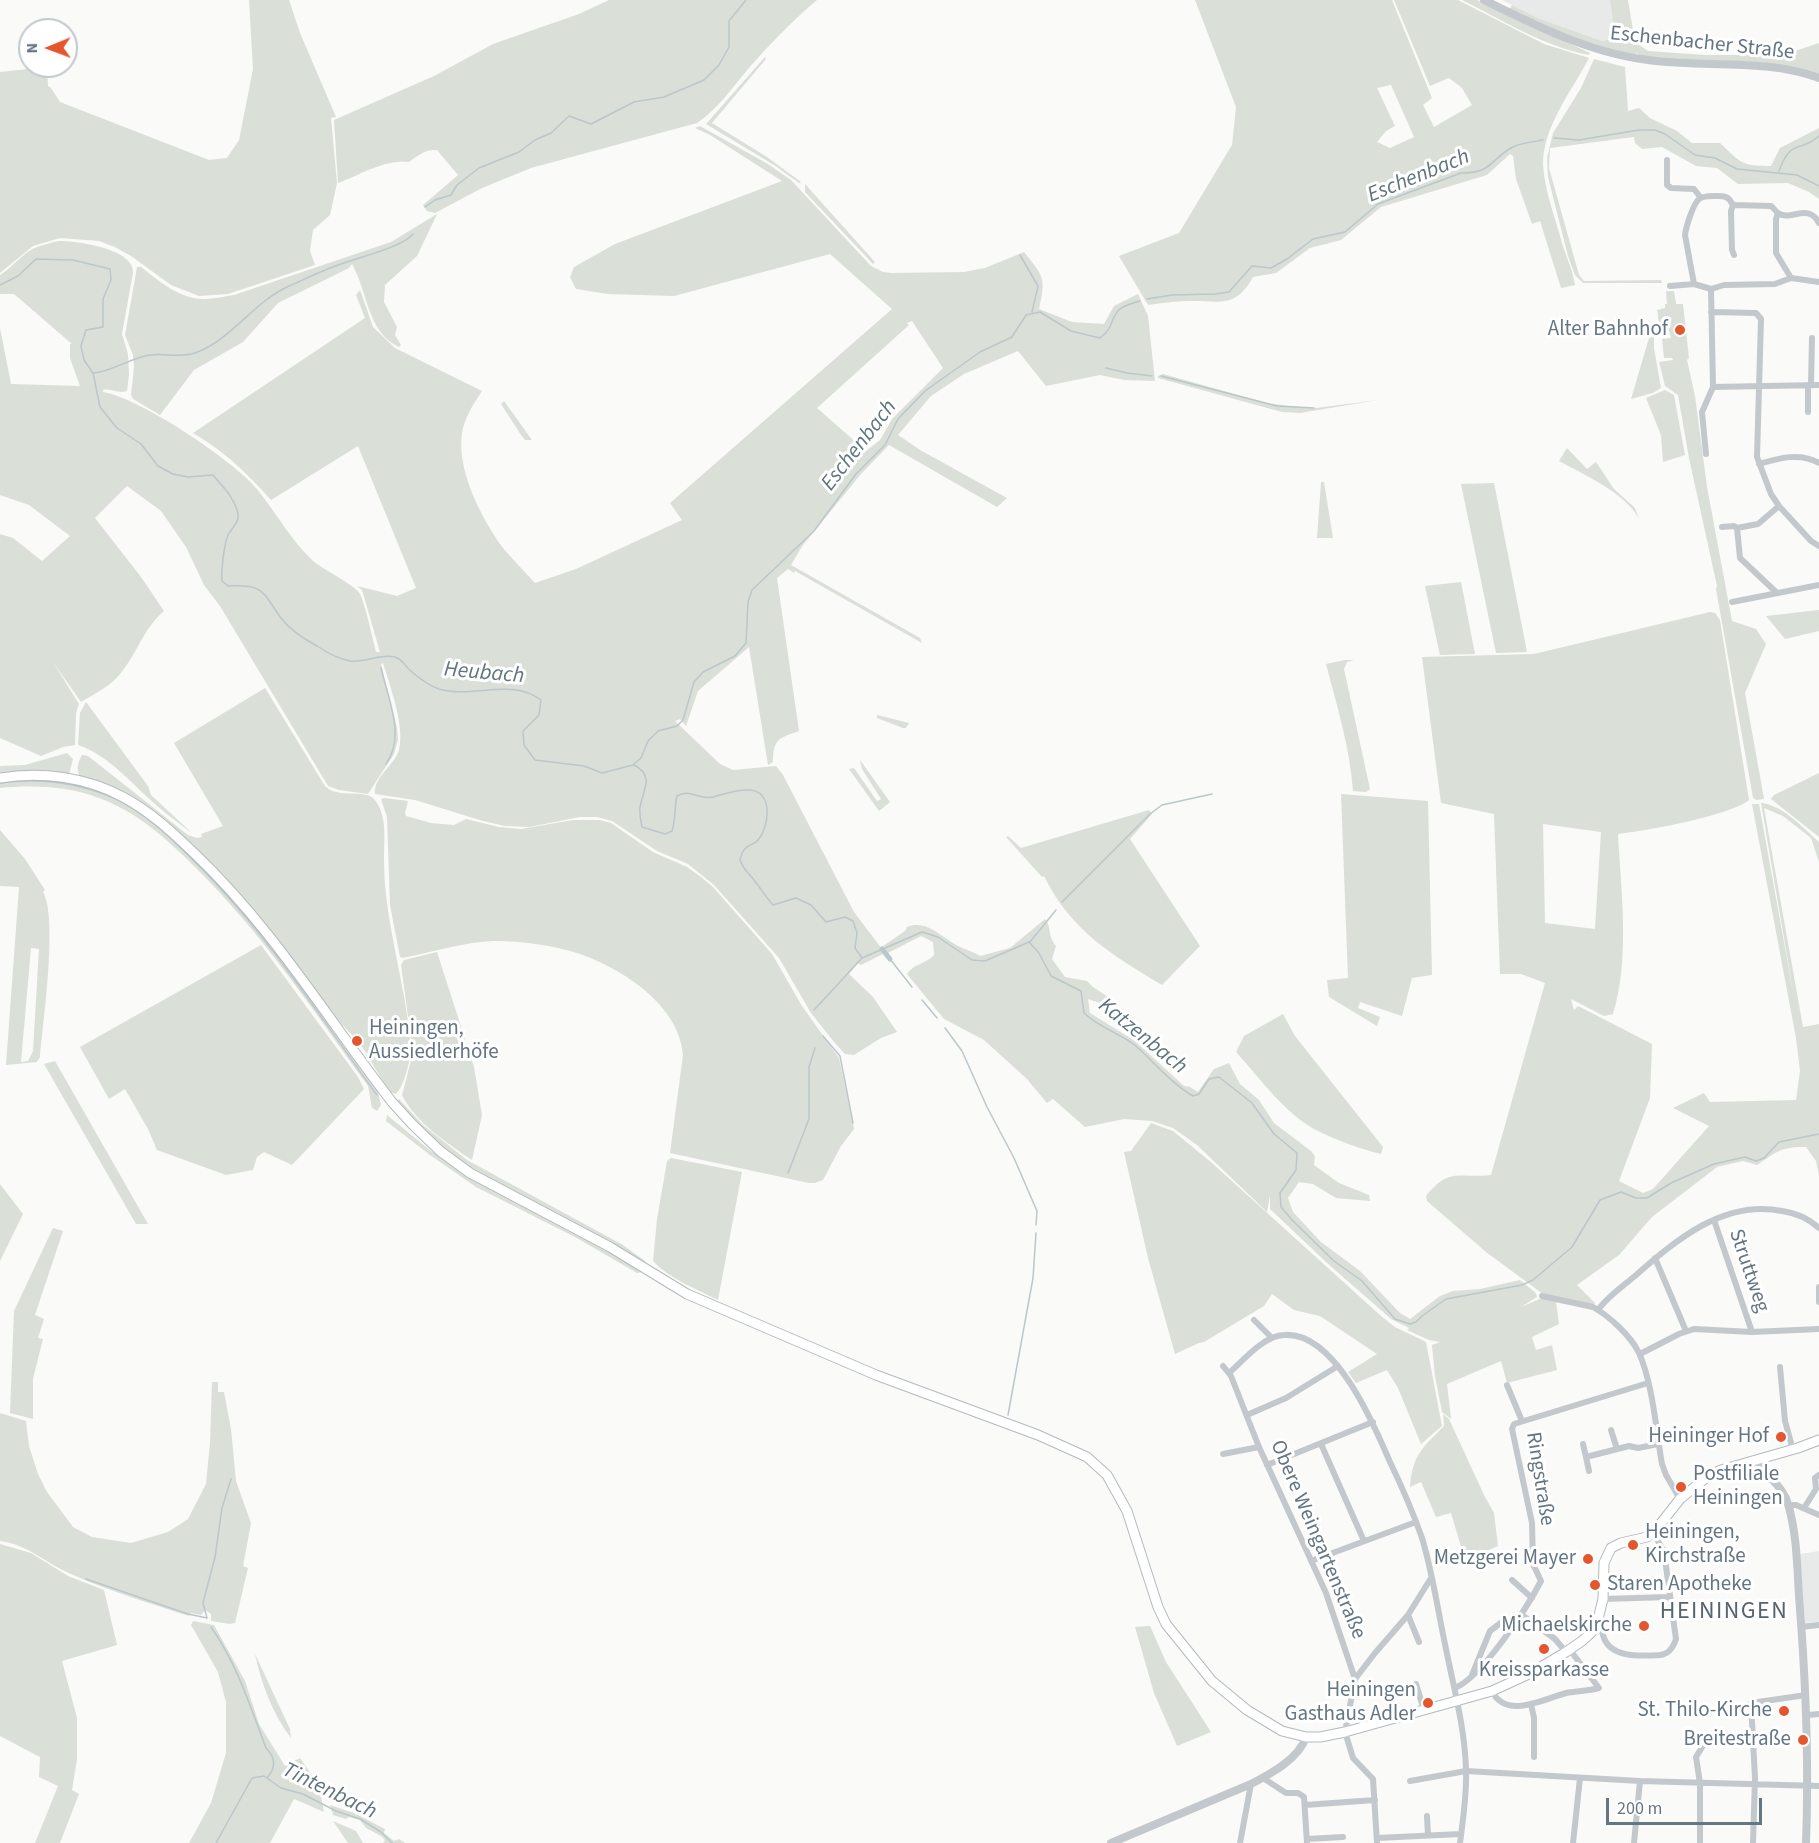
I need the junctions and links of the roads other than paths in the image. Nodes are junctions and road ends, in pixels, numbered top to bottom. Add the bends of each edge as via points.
1 (1484, 0) edge
2 (1819, 78) edge
3 (1667, 160) dead end
4 (1701, 198) junction
5 (1733, 205) junction
6 (1778, 213) junction
7 (1819, 224) edge
8 (1734, 255) dead end
9 (1791, 278) junction
10 (1819, 282) edge
11 (1694, 284) junction
12 (1670, 286) dead end
13 (1711, 289) junction
14 (1711, 312) junction
15 (1812, 338) dead end
16 (1809, 385) junction
17 (1819, 385) edge
18 (1761, 386) junction
19 (1713, 387) junction
20 (1808, 412) dead end
21 (1707, 454) dead end
22 (1819, 463) edge
23 (1759, 464) junction
24 (1779, 506) junction
25 (1722, 527) dead end
26 (1737, 528) junction
27 (1819, 546) edge
28 (1819, 585) edge
29 (1776, 592) junction
30 (1732, 602) dead end
31 (0, 778) edge
32 (1714, 1220) junction
33 (1819, 1228) edge
34 (1655, 1258) junction
35 (1819, 1287) edge
36 (1542, 1296) dead end
37 (1819, 1302) edge
38 (1599, 1310) junction
39 (1254, 1320) dead end
40 (1819, 1329) edge
41 (1686, 1331) junction
42 (1752, 1332) junction
43 (1272, 1338) junction
44 (1640, 1354) junction
45 (1223, 1366) dead end
46 (1338, 1366) junction
47 (1780, 1367) dead end
48 (1228, 1372) junction
49 (1648, 1383) junction
50 (1508, 1385) dead end
51 (1248, 1415) junction
52 (1522, 1421) junction
53 (1373, 1422) junction
54 (1611, 1430) dead end
55 (1819, 1440) edge
56 (1321, 1444) junction
57 (1583, 1444) dead end
58 (1658, 1444) junction
59 (1259, 1447) junction
60 (1617, 1449) junction
61 (1793, 1450) junction
62 (1223, 1454) dead end
63 (1586, 1457) junction
64 (1758, 1460) junction
65 (1267, 1465) junction
66 (1589, 1471) dead end
67 (1819, 1475) edge
68 (1680, 1499) junction
69 (1789, 1505) junction
70 (1804, 1508) junction
71 (1819, 1515) edge
72 (1416, 1522) junction
73 (1653, 1532) junction
74 (1364, 1541) junction
75 (1311, 1561) junction
76 (1431, 1578) junction
77 (1512, 1580) dead end
78 (1670, 1597) junction
79 (1532, 1598) junction
80 (1603, 1599) junction
81 (1408, 1615) junction
82 (1522, 1615) junction
83 (1599, 1617) junction
84 (1513, 1624) junction
85 (1819, 1625) edge
86 (1801, 1627) junction
87 (1419, 1642) dead end
88 (1568, 1651) junction
89 (1472, 1675) junction
90 (1355, 1679) junction
91 (1416, 1684) dead end
92 (1455, 1688) junction
93 (1492, 1691) junction
94 (1806, 1695) junction
95 (1457, 1701) junction
96 (1531, 1704) junction
97 (1424, 1710) junction
98 (1819, 1714) edge
99 (1807, 1715) junction
100 (1345, 1732) junction
101 (1709, 1736) dead end
102 (1306, 1737) junction
103 (1534, 1757) dead end
104 (1466, 1771) junction
105 (1263, 1778) junction
106 (1580, 1778) junction
107 (1410, 1781) dead end
108 (1640, 1781) junction
109 (1700, 1783) junction
110 (1251, 1784) junction
111 (1755, 1785) junction
112 (1819, 1786) edge
113 (1808, 1787) junction
114 (1375, 1800) junction
115 (1305, 1805) junction
116 (1427, 1816) dead end
117 (1461, 1834) junction
118 (1428, 1835) junction
119 (1344, 1837) dead end
120 (1307, 1841) edge
121 (1377, 1841) edge
122 (1111, 1843) edge
123 (1240, 1843) edge
124 (1460, 1843) edge
125 (1573, 1843) edge
126 (1634, 1843) edge
127 (1700, 1843) edge
128 (1753, 1843) edge
129 (1806, 1843) edge

1 - 2 street, Eschenbacher Straße via 1567,39 1610,54 1663,62 1774,67
3 - 4 street via 1667,185 1694,189
4 - 5 street via 1725,196
4 - 11 street via 1685,235
5 - 6 street via 1771,206
5 - 8 street
6 - 7 street via 1809,214
6 - 9 street via 1776,253
9 - 10 street
9 - 13 street via 1775,284
11 - 12 street
11 - 13 street
13 - 14 street
14 - 18 street via 1756,313 1761,319
14 - 19 street
15 - 16 street
16 - 17 street
16 - 18 street
16 - 20 street
18 - 19 street
18 - 23 street
19 - 21 street via 1702,408
22 - 23 street via 1791,456
23 - 24 street
24 - 26 street via 1758,524
24 - 27 street
25 - 26 street
26 - 29 street via 1740,558
28 - 29 street
29 - 30 street
31 - 102 main road via 44,775 87,783 122,796 162,823 267,931 392,1102 440,1151 470,1173 601,1242 705,1303 1087,1457 1107,1475 1124,1503 1158,1607 1195,1663 1233,1700 1282,1731
32 - 33 street via 1738,1211 1771,1209 1806,1218
32 - 34 street via 1672,1243
32 - 42 street, Struttweg
34 - 38 street
34 - 41 street
35 - 37 street
36 - 38 street
38 - 44 street
39 - 43 street
40 - 42 street
41 - 42 street
41 - 44 street
43 - 46 street via 1297,1336
43 - 48 street
44 - 49 street
45 - 48 street, Obere Weingartenstraße
46 - 51 street via 1286,1398
46 - 53 street
47 - 61 street via 1785,1421
48 - 51 street, Obere Weingartenstraße
49 - 52 street
49 - 58 street
50 - 52 street
51 - 59 street, Obere Weingartenstraße
52 - 79 street, Ringstraße via 1512,1429 1532,1523 1533,1564 1541,1581
53 - 56 street
53 - 72 street
54 - 60 street
55 - 61 main road
56 - 65 street
56 - 74 street
57 - 63 street
58 - 60 street
58 - 68 street via 1666,1475
59 - 62 street
59 - 65 street, Obere Weingartenstraße
60 - 63 street
61 - 64 main road
63 - 66 street
64 - 68 main road via 1721,1470
64 - 69 street via 1761,1469 1779,1485
65 - 75 street, Obere Weingartenstraße
67 - 70 street
68 - 73 main road
69 - 70 street
69 - 86 street
70 - 71 street
72 - 74 street
72 - 76 street
73 - 78 street via 1664,1552
73 - 80 main road via 1611,1548 1604,1563
74 - 75 street
75 - 90 street, Obere Weingartenstraße
76 - 81 street
76 - 92 street
77 - 79 street
78 - 80 street
78 - 83 street via 1676,1639 1665,1654 1622,1653 1602,1635 1603,1620
79 - 82 street
80 - 83 main road
81 - 87 street
81 - 90 street
82 - 84 street
82 - 88 street
83 - 88 main road via 1591,1633
84 - 89 street
84 - 89 street via 1502,1622 1490,1631
85 - 86 street
86 - 94 street
88 - 93 main road
88 - 96 street via 1599,1688
89 - 92 street
90 - 100 street, Obere Weingartenstraße
91 - 97 street
92 - 95 street
93 - 95 main road
93 - 96 street via 1498,1700 1512,1706
94 - 99 street
94 - 111 street via 1751,1703
95 - 97 main road
95 - 104 street
96 - 103 street
97 - 100 main road
98 - 99 street
99 - 113 street
100 - 102 main road
100 - 114 street via 1353,1758 1373,1779
101 - 109 street via 1696,1757
102 - 105 street via 1292,1756
104 - 106 street
104 - 107 street
104 - 117 street
105 - 110 street
105 - 115 street via 1286,1793 1301,1794
106 - 108 street
106 - 125 street
108 - 109 street
108 - 126 street
109 - 111 street
109 - 127 street
110 - 122 street
110 - 123 street
111 - 113 street
111 - 128 street
112 - 113 street
113 - 129 street
114 - 115 street
114 - 121 street
115 - 120 street
116 - 118 street
117 - 118 street
117 - 124 street
118 - 121 street
119 - 120 street

